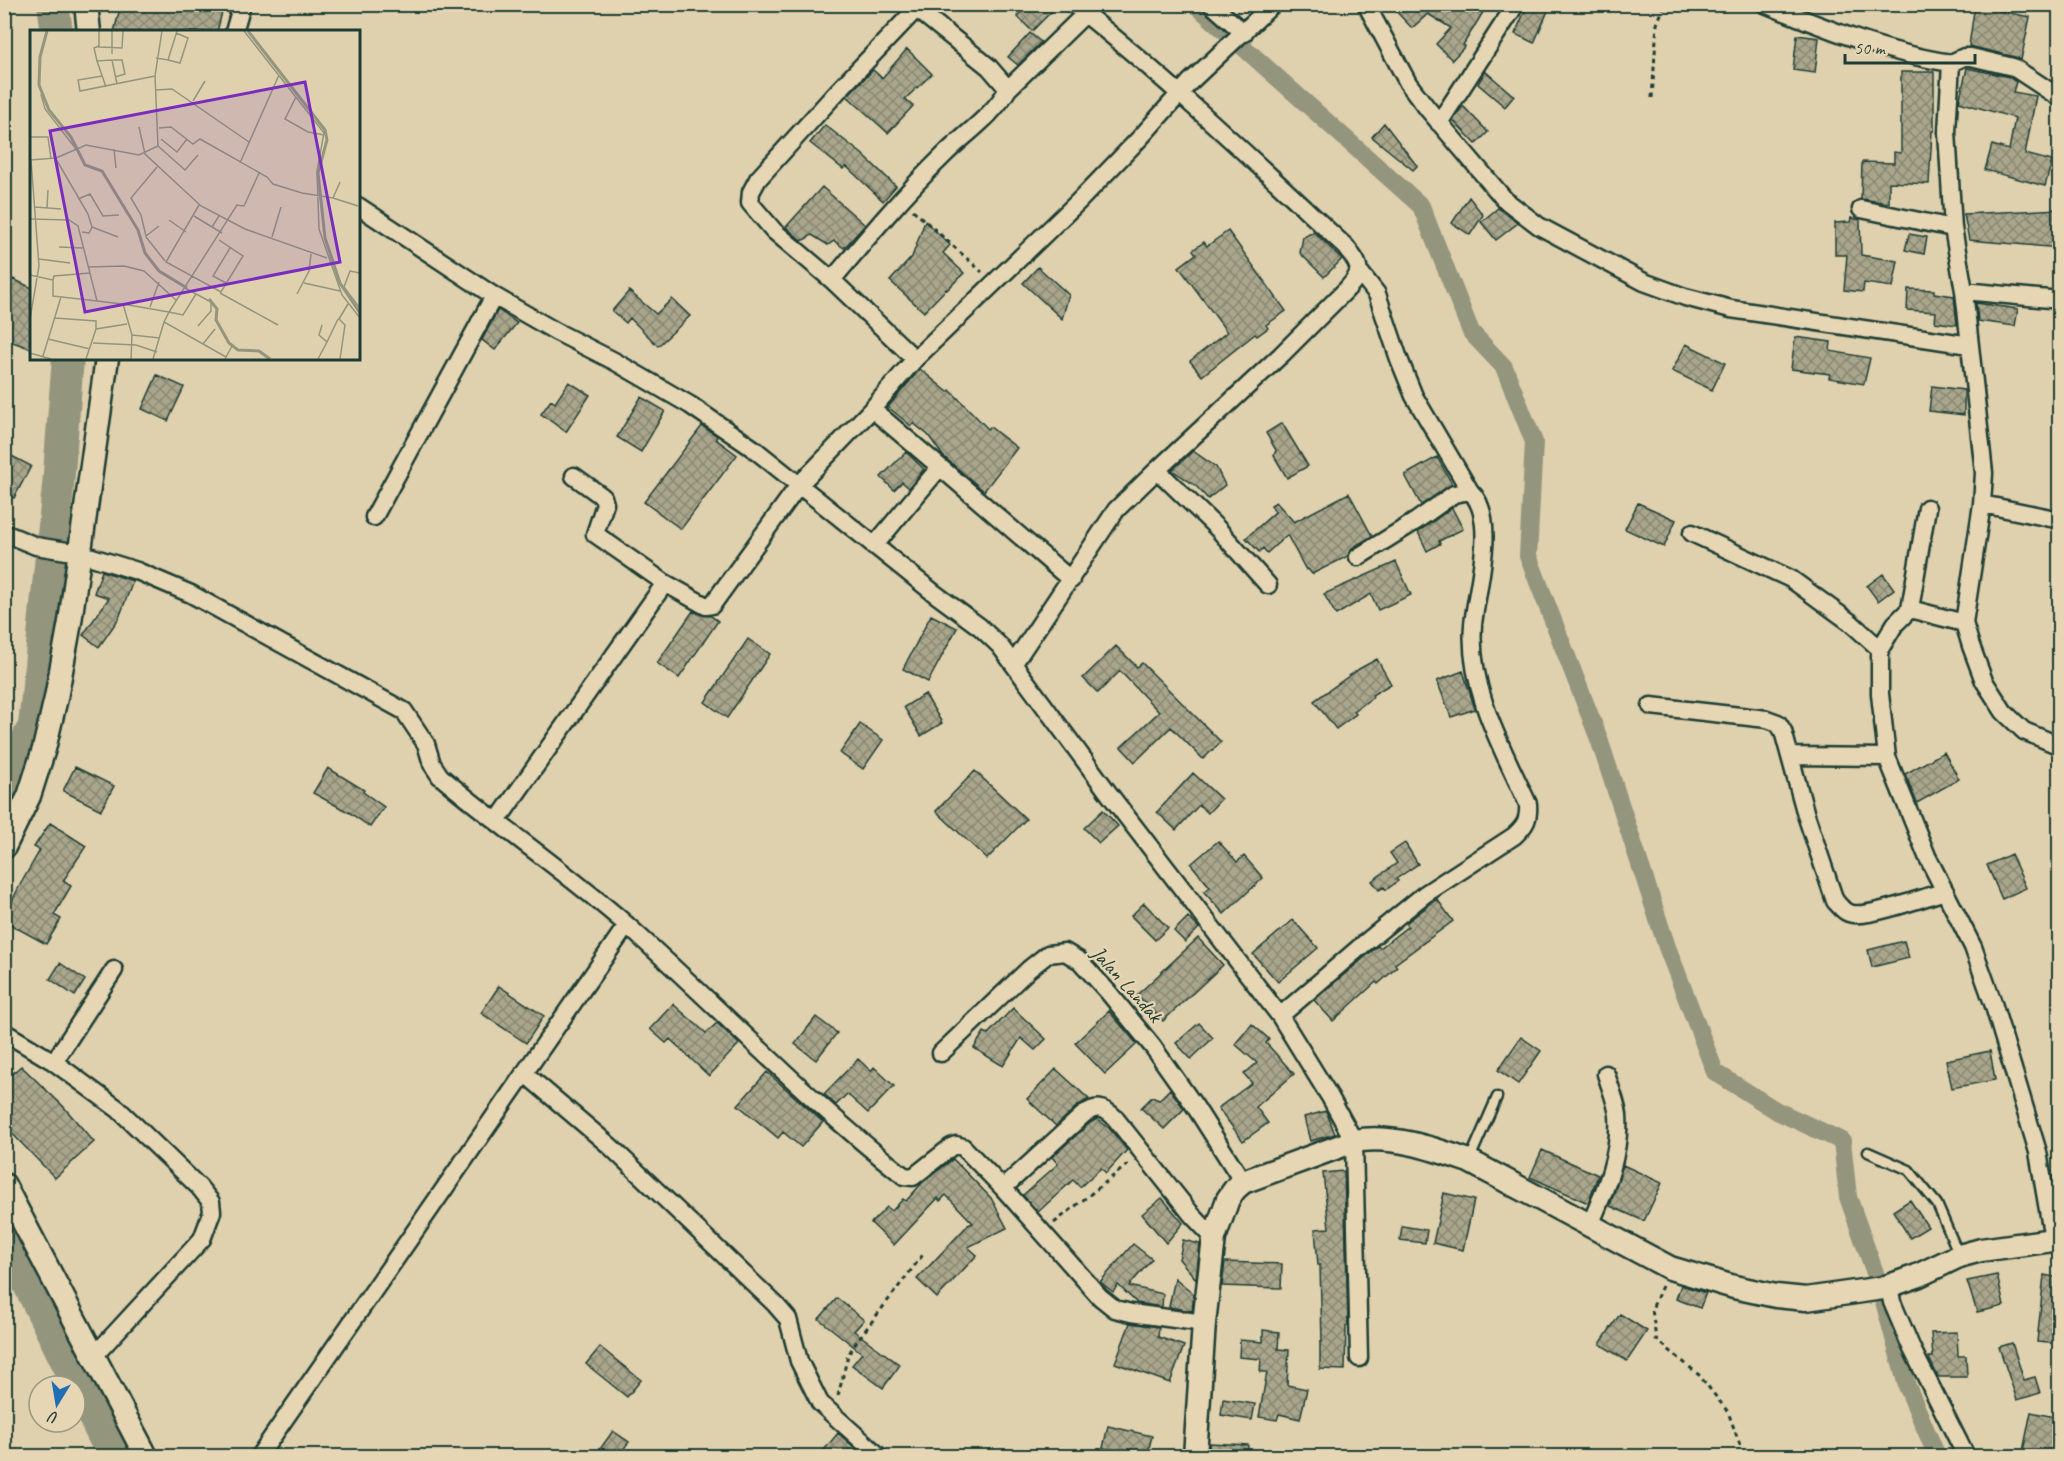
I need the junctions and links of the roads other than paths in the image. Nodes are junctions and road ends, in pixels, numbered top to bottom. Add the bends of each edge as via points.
1 (86, 4) edge
2 (242, 4) edge
3 (1211, 4) edge
4 (1273, 4) edge
5 (1366, 4) edge
6 (1516, 4) edge
7 (1766, 4) edge
8 (919, 7) edge
9 (1079, 9) edge
10 (89, 30) edge
11 (235, 30) edge
12 (1244, 33) junction
13 (1951, 63) junction
14 (1008, 89) junction
15 (1178, 94) junction
16 (2060, 98) edge
17 (1439, 123) junction
18 (360, 207) edge
19 (1861, 209) dead end
20 (1953, 228) junction
21 (1359, 271) junction
22 (832, 280) junction
23 (1964, 291) junction
24 (494, 296) junction
25 (2060, 300) edge
26 (1970, 345) junction
27 (915, 359) junction
28 (107, 360) edge
29 (872, 409) junction
30 (940, 467) junction
31 (1157, 470) junction
32 (574, 476) dead end
33 (799, 485) junction
34 (1470, 491) junction
35 (1982, 504) junction
36 (1927, 508) dead end
37 (374, 517) dead end
38 (2060, 520) edge
39 (4, 533) edge
40 (1692, 533) dead end
41 (874, 546) junction
42 (75, 553) junction
43 (1358, 556) dead end
44 (1071, 580) junction
45 (665, 583) junction
46 (1268, 585) dead end
47 (1910, 609) junction
48 (1964, 623) junction
49 (1880, 649) junction
50 (1014, 663) junction
51 (1651, 706) dead end
52 (2060, 746) edge
53 (1790, 756) junction
54 (1887, 757) junction
55 (497, 821) junction
56 (4, 847) edge
57 (1945, 891) junction
58 (627, 925) junction
59 (114, 970) dead end
60 (1280, 1016) junction
61 (4, 1032) edge
62 (941, 1053) dead end
63 (54, 1062) junction
64 (524, 1072) junction
65 (1606, 1074) dead end
66 (1497, 1097) dead end
67 (1354, 1141) junction
68 (1868, 1152) dead end
69 (1469, 1161) junction
70 (1244, 1182) junction
71 (4, 1185) edge
72 (1003, 1188) junction
73 (1590, 1225) junction
74 (1214, 1238) junction
75 (2056, 1239) edge
76 (1959, 1256) junction
77 (1888, 1292) junction
78 (1204, 1323) junction
79 (102, 1347) junction
80 (1359, 1358) dead end
81 (146, 1456) edge
82 (259, 1456) edge
83 (879, 1456) edge
84 (1195, 1456) edge
85 (1965, 1456) edge

1 - 10 street
2 - 11 street
3 - 12 street
4 - 12 street
5 - 17 street via 1408,83
6 - 17 street
7 - 13 street via 1848,35
8 - 14 street via 989,67
8 - 22 street via 758,179 751,192 750,203 762,219
9 - 14 street
9 - 15 street
12 - 15 street
13 - 16 street via 1971,57 2013,68
13 - 20 street via 1947,132
14 - 22 street via 999,104 901,199
15 - 21 street via 1346,247 1359,263
15 - 27 street via 1140,138
17 - 26 street via 1505,200 1539,226 1644,282 1731,309
18 - 24 street
19 - 20 street
20 - 23 street
21 - 31 street via 1346,290 1281,355
21 - 34 street via 1377,294 1414,396
22 - 27 street
23 - 25 street
23 - 26 street
24 - 33 street via 690,405
24 - 37 street
26 - 35 street via 1984,473
27 - 29 street
28 - 42 street
29 - 30 street
29 - 33 street
30 - 41 street
30 - 44 street
31 - 44 street via 1116,510
31 - 46 street
32 - 45 street via 603,497 605,504 595,534
33 - 41 street
33 - 45 street via 712,605 706,606
34 - 43 street via 1454,494
34 - 60 street via 1482,514 1484,541 1473,625 1476,670 1482,698 1528,804 1529,818 1514,836 1425,894
35 - 38 street
35 - 48 street
36 - 47 street
39 - 42 street via 41,548
40 - 49 street via 1791,579
41 - 50 street via 980,627
42 - 55 street via 137,571 191,594 404,711 426,744 440,776
42 - 56 street via 70,622 44,749 29,796
44 - 50 street
45 - 55 street
47 - 48 street
47 - 49 street
48 - 52 street via 1984,681 2004,712 2024,731
49 - 54 street
50 - 60 street via 1047,712
51 - 53 street via 1767,719 1778,723 1783,731
53 - 54 street
53 - 57 street via 1835,901 1845,912 1856,915
54 - 57 street
55 - 58 street
57 - 75 street via 1973,947 1994,1003 2037,1152
58 - 64 street
58 - 72 street via 796,1084 904,1176 913,1177 956,1145 963,1147
59 - 63 street
60 - 67 street
61 - 63 street
62 - 70 street, Jalan Landak via 1029,969 1048,954 1065,952 1080,961 1153,1047
63 - 79 street via 118,1110 211,1202 210,1223 202,1239
64 - 82 street
64 - 83 street via 610,1146 775,1304 788,1319 799,1361 820,1403
65 - 73 street via 1617,1113 1618,1138 1612,1168
66 - 69 lane
67 - 69 street via 1406,1143
67 - 70 street
67 - 80 street
68 - 76 lane via 1909,1170 1937,1204
69 - 73 street
70 - 74 street via 1228,1199
71 - 79 street
72 - 74 street via 1090,1109 1100,1107 1107,1110
72 - 78 street via 1115,1309
73 - 77 street via 1670,1268 1744,1289 1806,1299
74 - 78 street
75 - 76 street
76 - 77 street
77 - 85 street via 1933,1395
78 - 84 street
79 - 81 street

